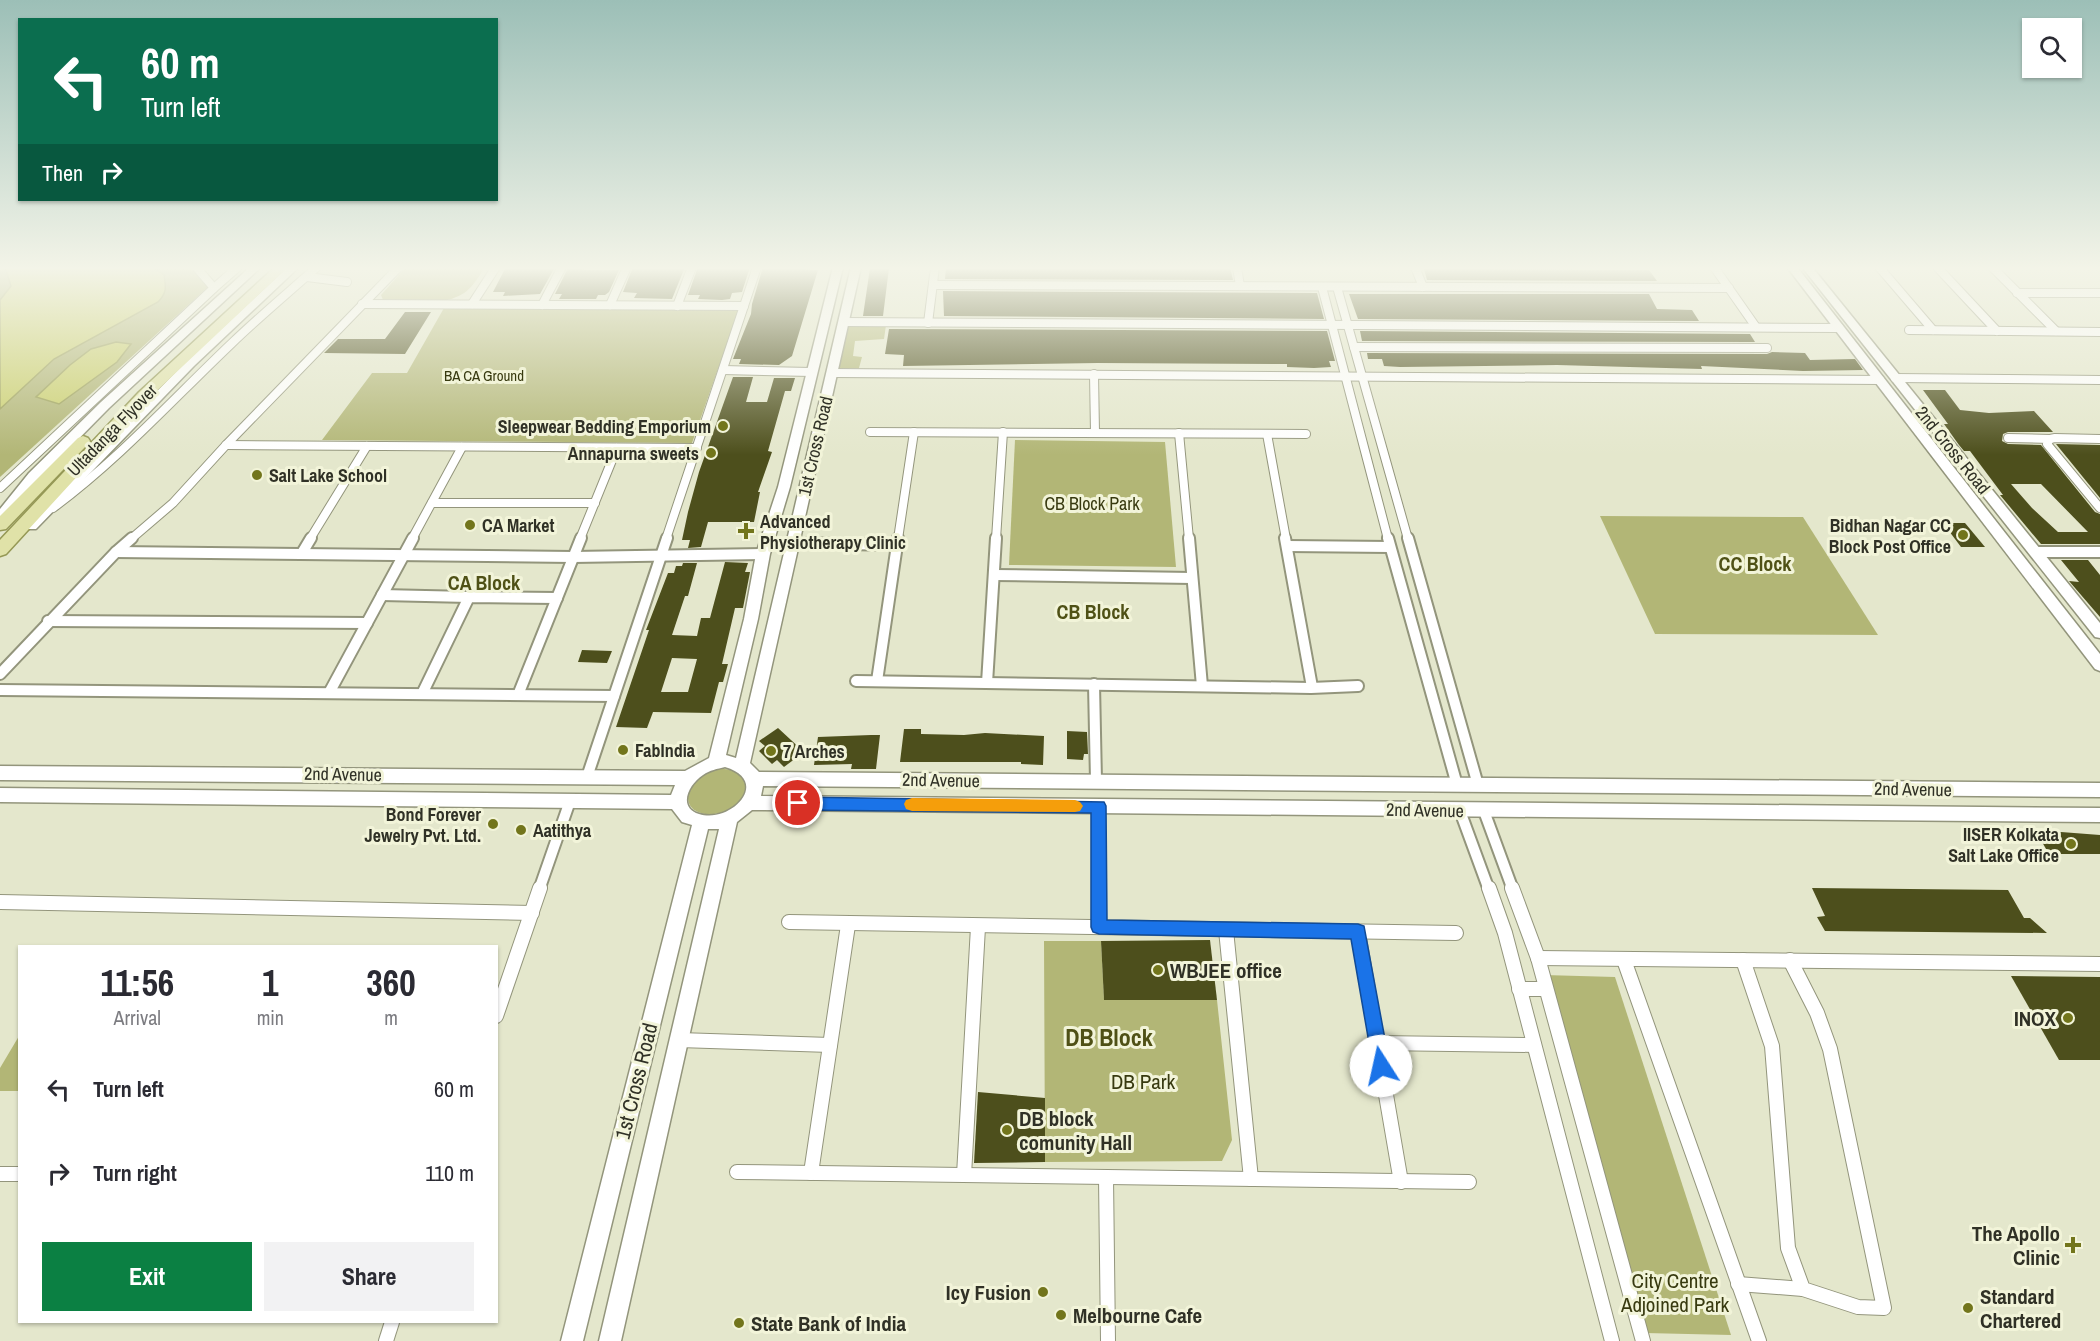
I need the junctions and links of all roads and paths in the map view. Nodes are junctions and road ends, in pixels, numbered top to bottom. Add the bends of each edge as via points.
1 (206, 329) joint
2 (166, 330) edge
3 (188, 330) edge
4 (227, 330) edge
5 (247, 330) edge
6 (337, 330) edge
7 (736, 330) edge
8 (823, 330) edge
9 (841, 330) edge
10 (1333, 330) edge
11 (1349, 330) edge
12 (1840, 330) edge
13 (1856, 330) edge
14 (1909, 330) dead end
15 (1933, 330) joint
16 (1997, 331) joint
17 (2056, 331) joint
18 (2100, 332) edge
19 (1354, 347) junction
20 (1767, 348) dead end
21 (1858, 352) junction
22 (1874, 352) junction
23 (723, 370) junction
24 (812, 372) junction
25 (832, 373) junction
26 (1094, 374) junction
27 (1345, 376) junction
28 (1362, 376) junction
29 (1895, 378) junction
30 (1880, 380) junction
31 (2100, 380) edge
32 (870, 432) dead end
33 (914, 432) junction
34 (1004, 432) junction
35 (1095, 433) junction
36 (1179, 433) junction
37 (1267, 434) junction
38 (1306, 434) dead end
39 (2008, 438) dead end
40 (2050, 439) junction
41 (2100, 439) edge
42 (226, 445) junction
43 (367, 446) junction
44 (462, 447) junction
45 (617, 448) junction
46 (697, 448) junction
47 (1374, 486) junction
48 (1393, 486) junction
49 (0, 488) edge
50 (432, 503) junction
51 (595, 503) junction
52 (2100, 508) edge
53 (1981, 511) junction
54 (2002, 511) junction
55 (44, 512) junction
56 (0, 518) edge
57 (0, 525) edge
58 (793, 543) junction
59 (897, 545) junction
60 (1287, 546) junction
61 (1390, 547) junction
62 (0, 552) edge
63 (116, 552) junction
64 (2036, 552) junction
65 (2100, 552) edge
66 (302, 553) junction
67 (404, 554) junction
68 (764, 554) junction
69 (661, 556) junction
70 (573, 557) junction
71 (994, 575) junction
72 (1192, 578) junction
73 (382, 595) junction
74 (469, 597) junction
75 (557, 598) junction
76 (775, 619) junction
77 (751, 620) junction
78 (48, 621) junction
79 (367, 623) junction
80 (2100, 633) edge
81 (2100, 665) edge
82 (0, 674) edge
83 (856, 681) dead end
84 (877, 681) junction
85 (987, 683) junction
86 (1094, 684) junction
87 (1202, 686) junction
88 (1358, 686) dead end
89 (1312, 687) junction
90 (0, 690) edge
91 (329, 693) junction
92 (422, 694) junction
93 (518, 695) junction
94 (614, 696) junction
95 (716, 761) junction
96 (742, 765) junction
97 (0, 773) edge
98 (587, 777) junction
99 (686, 778) junction
100 (754, 778) junction
101 (1096, 781) junction
102 (1478, 785) junction
103 (1457, 786) junction
104 (1553, 786) junction
105 (2100, 790) edge
106 (0, 795) edge
107 (570, 801) junction
108 (679, 802) junction
109 (749, 803) junction
110 (1098, 806) junction
111 (1460, 811) junction
112 (1484, 811) junction
113 (1560, 811) junction
114 (2100, 815) edge
115 (730, 818) junction
116 (701, 822) junction
117 (0, 902) edge
118 (532, 913) junction
119 (789, 922) dead end
120 (848, 925) junction
121 (978, 927) junction
122 (1099, 927) junction
123 (1226, 930) junction
124 (1358, 932) junction
125 (1456, 933) dead end
126 (1538, 958) junction
127 (1624, 960) junction
128 (1743, 960) junction
129 (1790, 960) junction
130 (2100, 964) edge
131 (1519, 989) junction
132 (1546, 989) junction
133 (498, 1010) edge
134 (679, 1040) junction
135 (1377, 1043) junction
136 (830, 1045) junction
137 (1534, 1045) junction
138 (737, 1172) dead end
139 (811, 1173) junction
140 (0, 1174) edge
141 (18, 1174) edge
142 (964, 1175) junction
143 (1106, 1177) junction
144 (1251, 1179) junction
145 (1401, 1182) junction
146 (1469, 1182) dead end
147 (1737, 1284) junction
148 (1803, 1289) junction
149 (392, 1323) edge
150 (386, 1341) edge
151 (572, 1341) edge
152 (610, 1341) edge
153 (1108, 1341) edge
154 (1612, 1341) edge
155 (1643, 1341) edge
156 (1759, 1341) edge

1 - 57 main road, Ultadanga Flyover via 154,370
1 - 62 main road, Ultadanga Flyover
2 - 49 street
3 - 56 street via 34,476
4 - 55 street
5 - 55 street via 154,422 76,491
6 - 42 street
7 - 23 street
8 - 24 street, 1st Cross Road
9 - 25 street, 1st Cross Road
10 - 27 street
11 - 19 street
12 - 21 street, 2nd Cross Road
13 - 22 street, 2nd Cross Road
14 - 15 street
15 - 16 street
16 - 17 street
17 - 18 street
19 - 20 street
19 - 28 street
21 - 22 street
21 - 30 street, 2nd Cross Road
22 - 29 street, 2nd Cross Road
23 - 24 street
23 - 46 street
24 - 68 street, 1st Cross Road
25 - 26 street
25 - 58 street, 1st Cross Road
26 - 27 street
26 - 35 street
27 - 28 street
27 - 47 street
28 - 30 street
28 - 48 street
29 - 31 street
29 - 54 street, 2nd Cross Road
30 - 53 street, 2nd Cross Road
32 - 33 street
33 - 34 street
33 - 59 street
34 - 35 street
34 - 71 street
35 - 36 street
36 - 37 street
36 - 72 street
37 - 38 street
37 - 60 street
39 - 40 street
40 - 41 street
40 - 52 street via 2047,444 2051,453
42 - 43 street
42 - 63 street via 174,502
43 - 44 street
43 - 66 street
44 - 45 street
44 - 50 street
45 - 46 street
45 - 51 street
46 - 69 street
47 - 48 street
47 - 61 street
48 - 102 street
50 - 51 street
50 - 67 street
51 - 70 street
53 - 54 street
53 - 81 street, 2nd Cross Road
54 - 64 street, 2nd Cross Road
55 - 62 street via 20,538
58 - 59 street
58 - 76 street, 1st Cross Road
59 - 84 street
60 - 61 street
60 - 89 street
61 - 103 street
63 - 66 street
63 - 78 street
64 - 65 street
64 - 80 street, 2nd Cross Road
66 - 67 street
67 - 70 street
67 - 73 street
68 - 69 street
68 - 77 street, 1st Cross Road
69 - 70 street
69 - 94 street
70 - 75 street
71 - 72 street
71 - 85 street
72 - 87 street
73 - 74 street
73 - 79 street
74 - 75 street
74 - 92 street
75 - 93 street
76 - 77 street
76 - 96 street, 1st Cross Road
77 - 95 street, 1st Cross Road
78 - 79 street
78 - 82 street
79 - 91 street
83 - 84 street
84 - 85 street
85 - 86 street
86 - 87 street
86 - 101 street
87 - 89 street
88 - 89 street
90 - 91 street
91 - 92 street
92 - 93 street
93 - 94 street
94 - 98 street
95 - 96 street
95 - 99 street via 699,767
96 - 100 street
97 - 98 street, 2nd Avenue
98 - 99 street, 2nd Avenue
99 - 108 street
100 - 101 street, 2nd Avenue
100 - 109 street via 755,791
101 - 103 street, 2nd Avenue
102 - 103 street, 2nd Avenue
102 - 104 street, 2nd Avenue
104 - 105 street, 2nd Avenue
104 - 113 street
106 - 107 street, 2nd Avenue
107 - 108 street, 2nd Avenue
107 - 118 street
108 - 116 street via 687,814
109 - 110 street, 2nd Avenue
109 - 115 street
110 - 111 street, 2nd Avenue
110 - 122 street
111 - 112 street, 2nd Avenue
111 - 131 street via 1505,933
112 - 113 street, 2nd Avenue
112 - 126 street
113 - 114 street, 2nd Avenue
115 - 116 street
115 - 134 street
116 - 151 street, 1st Cross Road
117 - 118 street
118 - 133 street
119 - 120 street
120 - 121 street
120 - 136 street
121 - 122 street
121 - 142 street
122 - 123 street
123 - 124 street
123 - 144 street
124 - 125 street
124 - 135 street
126 - 127 street
126 - 132 street
127 - 128 street
127 - 147 street
128 - 129 street
128 - 148 street via 1772,1046 1788,1248
129 - 130 street
129 - 148 street via 1830,1049 1884,1308 1858,1307
131 - 132 street
131 - 137 street
132 - 155 street
134 - 136 street
134 - 152 street
135 - 137 street
135 - 145 street
136 - 139 street
137 - 154 street
138 - 139 street
139 - 142 street
140 - 141 street
142 - 143 street
143 - 144 street
143 - 153 street
144 - 145 street
145 - 146 street
147 - 148 street
147 - 156 street
149 - 150 street

